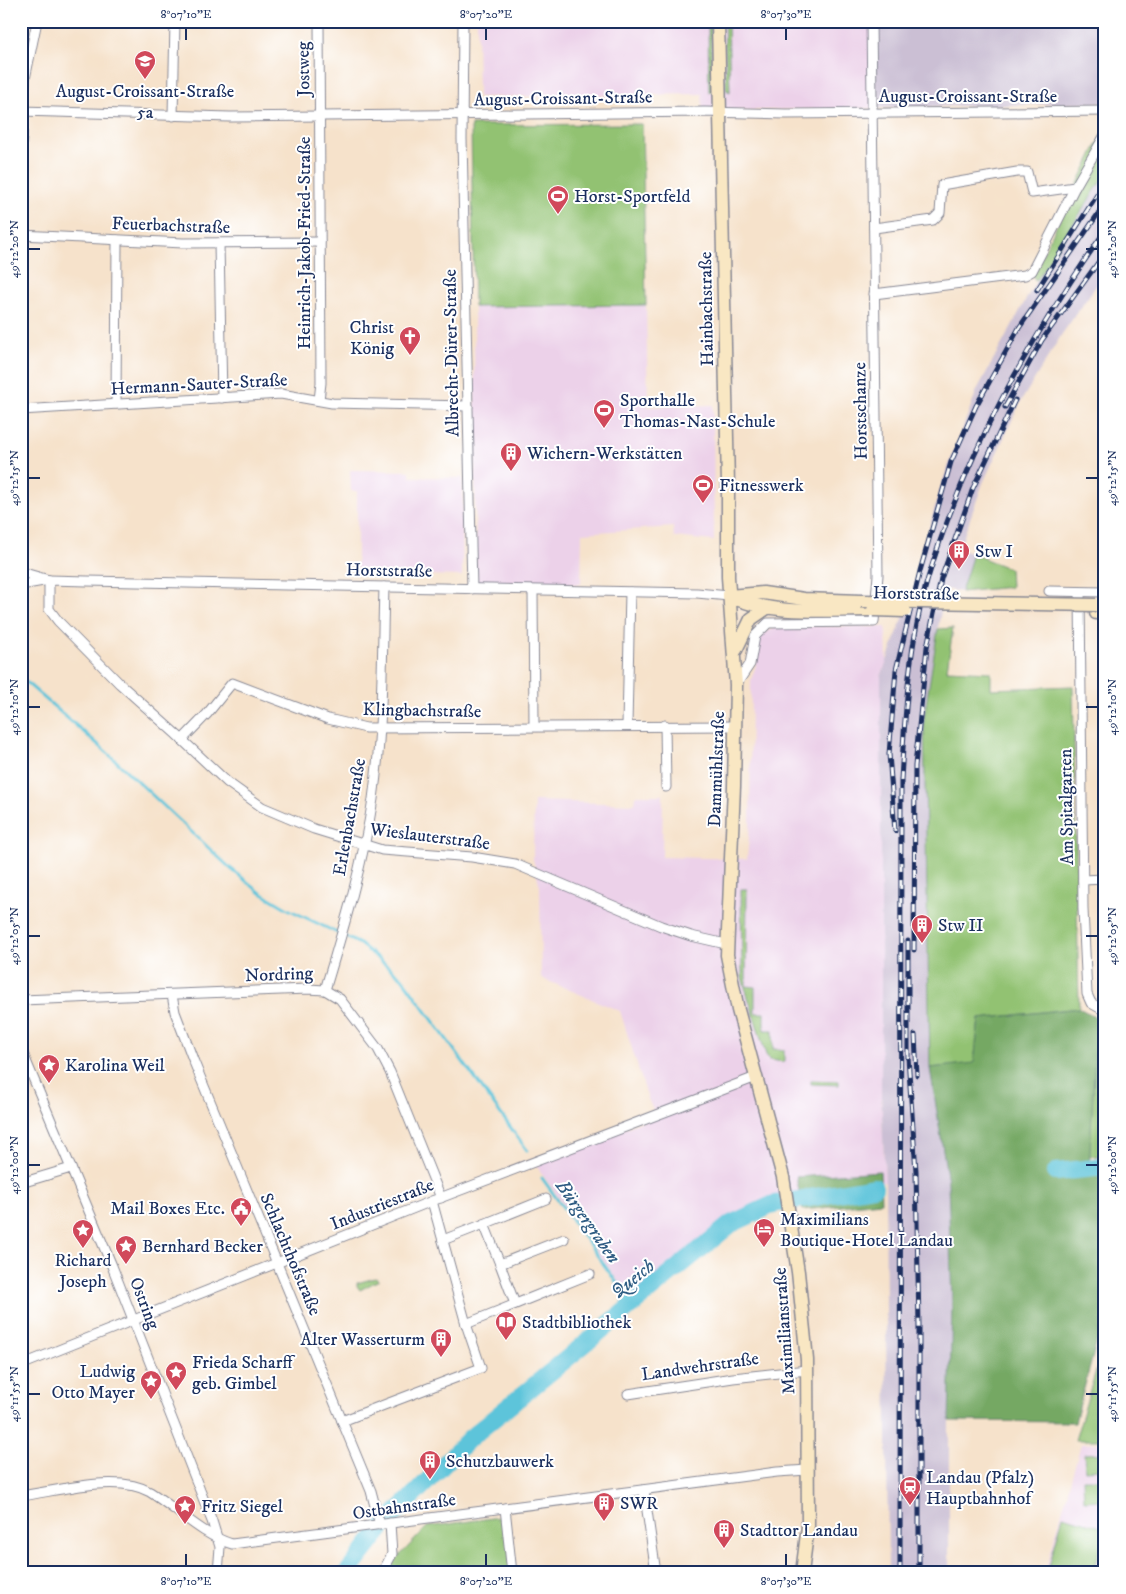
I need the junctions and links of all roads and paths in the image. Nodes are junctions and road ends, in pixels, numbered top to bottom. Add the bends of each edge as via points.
1 (37, 21) edge
2 (175, 21) edge
3 (319, 21) edge
4 (463, 21) edge
5 (718, 21) edge
6 (871, 21) edge
7 (22, 111) edge
8 (720, 112) junction
9 (1105, 112) edge
10 (873, 113) junction
11 (463, 115) junction
12 (173, 116) junction
13 (320, 116) junction
14 (1105, 136) edge
15 (21, 156) edge
16 (1075, 187) junction
17 (874, 228) junction
18 (21, 235) edge
19 (117, 240) junction
20 (320, 242) junction
21 (219, 243) junction
22 (874, 294) junction
23 (222, 398) junction
24 (319, 400) junction
25 (116, 404) junction
26 (468, 406) junction
27 (21, 410) edge
28 (21, 572) edge
29 (49, 580) junction
30 (21, 585) edge
31 (384, 587) junction
32 (472, 590) junction
33 (533, 591) junction
34 (630, 592) junction
35 (1048, 592) dead end
36 (1080, 592) junction
37 (1105, 592) edge
38 (729, 596) junction
39 (804, 604) junction
40 (768, 608) junction
41 (1100, 609) edge
42 (735, 652) junction
43 (736, 685) junction
44 (627, 725) junction
45 (665, 725) junction
46 (534, 726) junction
47 (735, 726) junction
48 (379, 728) junction
49 (182, 740) junction
50 (666, 787) dead end
51 (364, 845) junction
52 (1105, 879) edge
53 (1083, 880) junction
54 (726, 944) junction
55 (325, 990) junction
56 (172, 995) junction
57 (21, 1000) edge
58 (1105, 1012) edge
59 (21, 1049) edge
60 (756, 1077) junction
61 (71, 1168) junction
62 (21, 1183) edge
63 (546, 1199) dead end
64 (437, 1200) junction
65 (484, 1224) junction
66 (564, 1239) dead end
67 (443, 1240) junction
68 (277, 1264) junction
69 (500, 1264) junction
70 (590, 1274) dead end
71 (515, 1304) junction
72 (134, 1321) junction
73 (466, 1324) junction
74 (21, 1366) edge
75 (807, 1370) junction
76 (628, 1394) dead end
77 (342, 1421) junction
78 (808, 1470) junction
79 (644, 1490) junction
80 (21, 1496) edge
81 (505, 1508) junction
82 (390, 1524) junction
83 (380, 1525) junction
84 (218, 1539) junction
85 (218, 1573) edge
86 (382, 1573) edge
87 (512, 1573) edge
88 (656, 1573) edge
89 (802, 1573) edge

1 - 7 street via 26,71
2 - 12 street
3 - 13 street, Jostweg
4 - 11 street, Albrecht-Dürer-Straße
5 - 8 street, Hainbachstraße
6 - 10 street, Horstschanze
7 - 12 street, August-Croissant-Straße
7 - 15 street
8 - 10 street, August-Croissant-Straße
8 - 11 street, August-Croissant-Straße
8 - 38 street, Hainbachstraße
9 - 10 street, August-Croissant-Straße
10 - 17 street, Horstschanze
11 - 13 street, August-Croissant-Straße
11 - 26 street, Albrecht-Dürer-Straße
12 - 13 street, August-Croissant-Straße
13 - 20 street, Heinrich-Jakob-Fried-Straße
14 - 16 street
16 - 17 street via 1032,193 1027,172 947,184 942,186 940,213 933,220
16 - 22 street via 1032,271 1025,275
17 - 22 street, Horstschanze
18 - 19 street, Feuerbachstraße
19 - 21 street, Feuerbachstraße
19 - 25 street
20 - 21 street, Feuerbachstraße
20 - 24 street, Heinrich-Jakob-Fried-Straße
21 - 23 street
22 - 43 street, Horstschanze via 874,622 774,622 763,626 755,636 750,664
23 - 24 street, Hermann-Sauter-Straße via 281,394
23 - 25 street, Hermann-Sauter-Straße
24 - 26 street, Hermann-Sauter-Straße
25 - 27 street, Hermann-Sauter-Straße
26 - 32 street, Albrecht-Dürer-Straße
28 - 29 street, Horststraße
29 - 30 street, Horststraße
29 - 31 street, Horststraße
29 - 49 street, Wieslauterstraße via 51,613 120,684
31 - 32 street, Horststraße
31 - 48 street, Erlenbachstraße
32 - 33 street, Horststraße
33 - 34 street, Horststraße
33 - 46 street
34 - 38 street, Horststraße
34 - 44 street
35 - 36 street
36 - 37 street
36 - 53 street, Am Spitalgarten
38 - 39 street, Horststraße via 763,593
38 - 40 street, Horststraße
38 - 42 street, Dammühlstraße
39 - 40 street, Horststraße
39 - 41 street, Horststraße, bridge
40 - 42 street via 751,620
42 - 43 street, Dammühlstraße
43 - 47 street, Dammühlstraße
44 - 45 street, Klingbachstraße
44 - 46 street, Klingbachstraße
45 - 47 street, Klingbachstraße
45 - 50 street
46 - 48 street, Klingbachstraße
47 - 54 street, Dammühlstraße
48 - 49 street, Klingbachstraße via 328,719 232,683
48 - 51 street, Erlenbachstraße
49 - 51 street, Wieslauterstraße via 227,782 262,807
51 - 54 street, Wieslauterstraße via 382,850 515,864 661,926
51 - 55 street, Erlenbachstraße
52 - 53 street
53 - 58 street, Am Spitalgarten via 1087,994 1090,1003
54 - 60 street, Maximilianstraße via 732,987
55 - 56 street, Nordring
55 - 64 street, Nordring via 345,1004 382,1056
56 - 57 street, Nordring
56 - 68 street, Schlachthofstraße via 175,1012
59 - 61 street, Ostring
60 - 64 street, Industriestraße
60 - 75 street, Maximilianstraße via 791,1215
61 - 62 street
61 - 72 street, Ostring
63 - 65 street
64 - 67 street, Nordring
64 - 68 street, Industriestraße
65 - 67 street
65 - 69 street
66 - 69 street
67 - 73 street, Nordring
68 - 72 street, Industriestraße
68 - 77 street, Schlachthofstraße
69 - 71 street
70 - 71 street
71 - 73 street
72 - 74 street, Industriestraße
72 - 84 street, Ostring
73 - 77 street, Nordring via 481,1368
75 - 76 street, Landwehrstraße
75 - 78 street, Maximilianstraße
77 - 83 street, Schlachthofstraße via 371,1492
78 - 79 street, Ostbahnstraße
78 - 89 street, Maximilianstraße via 808,1526
79 - 81 street, Ostbahnstraße
79 - 88 street
80 - 84 street, Ostbahnstraße via 112,1482 131,1485 149,1492
81 - 82 street, Ostbahnstraße
81 - 87 street
82 - 83 street, Ostbahnstraße
82 - 86 street via 392,1554
83 - 84 street, Ostbahnstraße via 236,1544
84 - 85 street, Ostring via 221,1558

